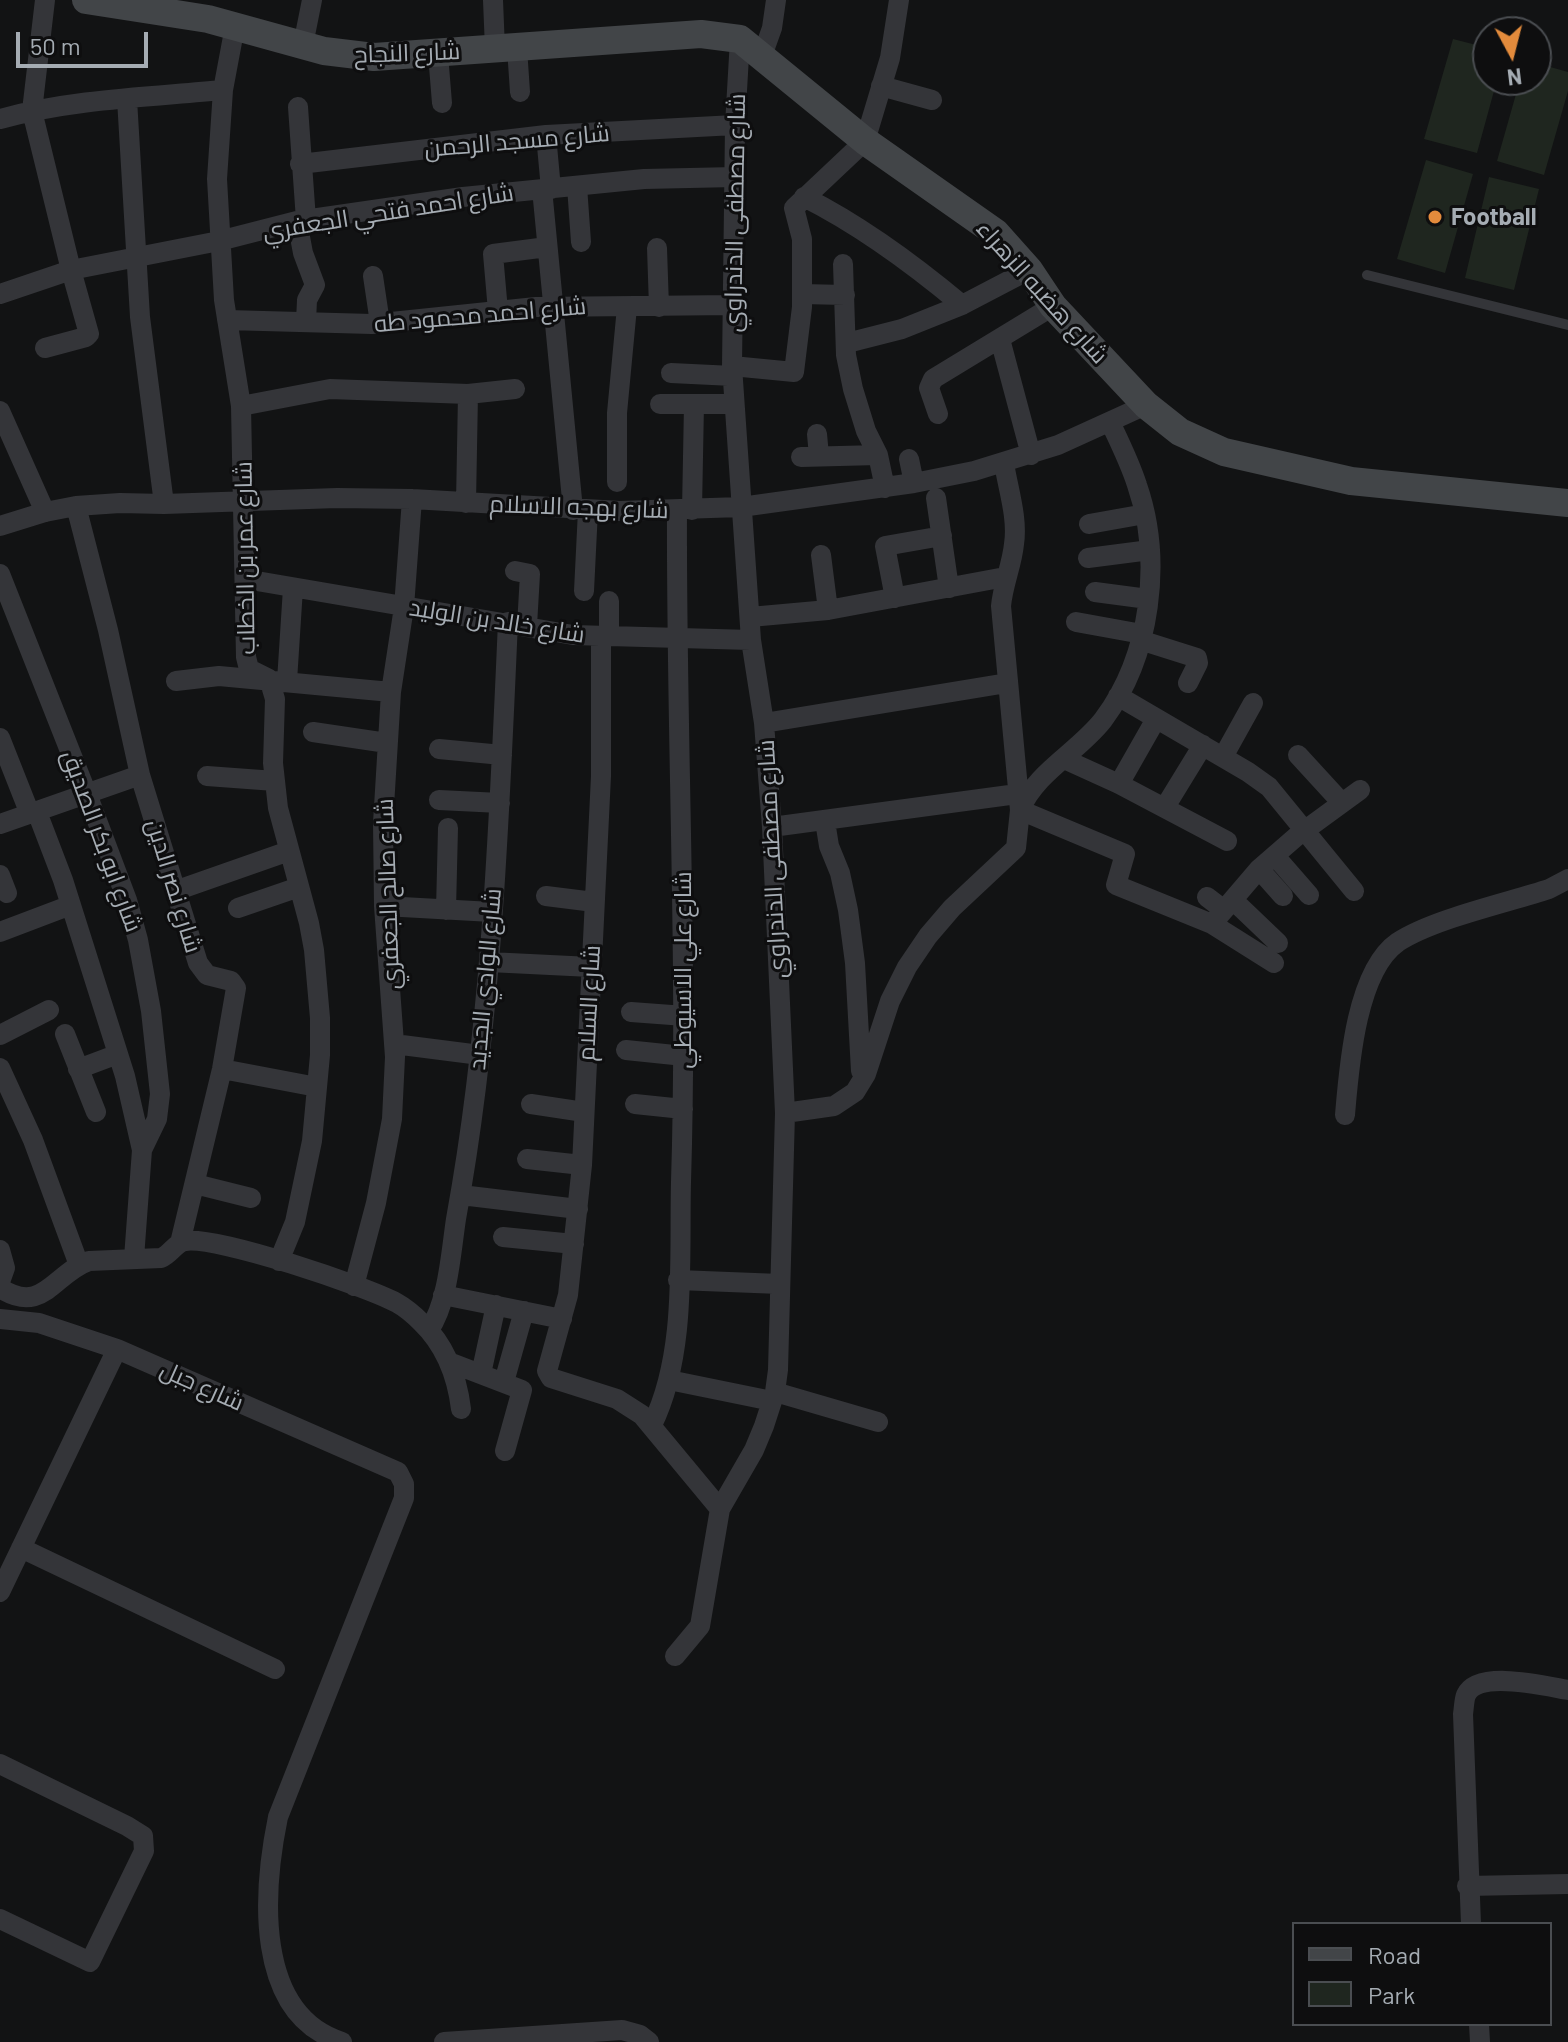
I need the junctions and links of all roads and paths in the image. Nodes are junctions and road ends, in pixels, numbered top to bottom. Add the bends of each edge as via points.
1 (45, 0) edge
2 (86, 0) edge
3 (312, 0) edge
4 (493, 0) edge
5 (776, 0) edge
6 (899, 0) edge
7 (171, 6) edge
8 (235, 26) junction
9 (303, 45) junction
10 (751, 48) junction
11 (506, 49) junction
12 (438, 54) junction
13 (881, 86) junction
14 (223, 90) junction
15 (520, 92) dead end
16 (127, 99) junction
17 (932, 100) dead end
18 (442, 103) dead end
19 (298, 107) dead end
20 (32, 111) junction
21 (0, 119) edge
22 (735, 125) junction
23 (546, 135) junction
24 (865, 141) junction
25 (300, 164) junction
26 (735, 177) junction
27 (577, 186) junction
28 (547, 189) junction
29 (804, 197) junction
30 (301, 220) junction
31 (219, 241) junction
32 (581, 242) dead end
33 (547, 247) junction
34 (657, 248) dead end
35 (136, 256) junction
36 (843, 264) dead end
37 (71, 270) junction
38 (1029, 270) junction
39 (1367, 275) dead end
40 (373, 276) dead end
41 (0, 294) edge
42 (802, 294) junction
43 (845, 295) junction
44 (734, 305) junction
45 (962, 305) junction
46 (553, 306) junction
47 (1053, 306) junction
48 (627, 307) junction
49 (659, 307) junction
50 (498, 311) junction
51 (227, 320) junction
52 (306, 322) junction
53 (380, 323) junction
54 (1568, 325) edge
55 (1000, 339) junction
56 (847, 343) junction
57 (45, 348) dead end
58 (732, 371) junction
59 (671, 373) dead end
60 (515, 389) dead end
61 (468, 394) junction
62 (660, 404) dead end
63 (694, 404) junction
64 (734, 404) junction
65 (1146, 405) junction
66 (241, 406) junction
67 (0, 411) edge
68 (938, 414) dead end
69 (1110, 422) junction
70 (817, 434) dead end
71 (878, 455) junction
72 (1031, 455) junction
73 (909, 459) dead end
74 (1004, 463) junction
75 (617, 482) dead end
76 (914, 483) junction
77 (885, 488) junction
78 (936, 498) dead end
79 (412, 499) junction
80 (244, 500) junction
81 (466, 503) junction
82 (1568, 503) edge
83 (164, 504) junction
84 (76, 506) junction
85 (741, 507) junction
86 (580, 510) junction
87 (685, 511) junction
88 (45, 512) junction
89 (1145, 514) junction
90 (1089, 524) dead end
91 (0, 526) edge
92 (942, 536) junction
93 (1150, 550) junction
94 (821, 555) dead end
95 (1088, 558) dead end
96 (515, 571) dead end
97 (0, 574) edge
98 (1005, 577) junction
99 (245, 579) junction
100 (293, 588) junction
101 (949, 588) junction
102 (584, 591) dead end
103 (1095, 592) dead end
104 (895, 598) junction
105 (1148, 599) junction
106 (609, 601) dead end
107 (404, 607) junction
108 (828, 610) junction
109 (750, 617) junction
110 (1076, 622) dead end
111 (518, 624) junction
112 (605, 636) junction
113 (1141, 637) junction
114 (677, 638) junction
115 (751, 640) junction
116 (278, 680) junction
117 (176, 681) dead end
118 (1007, 683) junction
119 (1188, 683) dead end
120 (391, 692) junction
121 (1118, 696) junction
122 (1253, 703) dead end
123 (1156, 719) junction
124 (764, 723) junction
125 (313, 732) dead end
126 (0, 738) edge
127 (387, 743) junction
128 (1203, 745) junction
129 (439, 749) dead end
130 (502, 755) junction
131 (1298, 755) dead end
132 (1223, 757) junction
133 (1064, 759) junction
134 (140, 775) junction
135 (207, 776) dead end
136 (275, 781) junction
137 (1119, 784) junction
138 (1360, 790) dead end
139 (87, 794) junction
140 (439, 800) dead end
141 (1018, 802) junction
142 (500, 803) junction
143 (1342, 803) junction
144 (1165, 807) junction
145 (33, 813) junction
146 (825, 821) junction
147 (0, 824) edge
148 (772, 827) junction
149 (448, 828) dead end
150 (1304, 830) junction
151 (1227, 841) dead end
152 (289, 851) junction
153 (1267, 862) junction
154 (1568, 879) edge
155 (299, 887) junction
156 (175, 891) junction
157 (1354, 891) dead end
158 (1309, 895) dead end
159 (546, 896) dead end
160 (1283, 896) dead end
161 (1207, 897) dead end
162 (594, 902) junction
163 (71, 905) junction
164 (384, 906) junction
165 (238, 908) dead end
166 (446, 910) junction
167 (1223, 911) junction
168 (492, 912) junction
169 (0, 932) edge
170 (489, 962) junction
171 (591, 967) junction
172 (49, 1010) dead end
173 (631, 1012) dead end
174 (685, 1016) junction
175 (65, 1034) dead end
176 (0, 1035) edge
177 (394, 1044) junction
178 (626, 1050) dead end
179 (118, 1054) junction
180 (480, 1055) junction
181 (684, 1056) junction
182 (0, 1068) edge
183 (78, 1069) junction
184 (222, 1069) junction
185 (862, 1083) junction
186 (317, 1087) junction
187 (531, 1104) dead end
188 (635, 1104) dead end
189 (683, 1109) junction
190 (96, 1112) dead end
191 (584, 1112) junction
192 (785, 1113) junction
193 (1345, 1115) dead end
194 (142, 1150) junction
195 (527, 1159) dead end
196 (582, 1165) junction
197 (195, 1184) junction
198 (461, 1195) junction
199 (251, 1198) dead end
200 (578, 1209) junction
201 (503, 1237) dead end
202 (180, 1243) junction
203 (574, 1244) junction
204 (0, 1250) edge
205 (134, 1258) junction
206 (279, 1261) junction
207 (79, 1265) junction
208 (678, 1280) junction
209 (780, 1284) junction
210 (0, 1285) edge
211 (354, 1286) junction
212 (443, 1295) junction
213 (496, 1305) junction
214 (524, 1311) junction
215 (0, 1319) edge
216 (562, 1319) junction
217 (429, 1330) junction
218 (117, 1349) junction
219 (449, 1362) junction
220 (481, 1374) junction
221 (669, 1380) junction
222 (504, 1382) junction
223 (774, 1396) junction
224 (461, 1409) dead end
225 (878, 1422) dead end
226 (652, 1425) junction
227 (505, 1451) dead end
228 (720, 1509) junction
229 (21, 1548) junction
230 (0, 1592) edge
231 (675, 1656) dead end
232 (275, 1669) dead end
233 (1568, 1690) edge
234 (0, 1764) edge
235 (1568, 1884) edge
236 (1467, 1886) junction
237 (0, 1919) edge
238 (1471, 1922) edge
239 (304, 2022) junction
240 (296, 2042) edge
241 (342, 2042) edge
242 (444, 2042) edge
243 (649, 2042) edge

1 - 20 street
2 - 7 street, شارع النجاح
3 - 9 street
4 - 11 street
5 - 10 street, شارع مصطفى الدندراوي via 772,28
6 - 13 street
7 - 8 street, شارع النجاح
8 - 9 street, شارع النجاح
8 - 14 street, شارع عمر بن الخطاب
9 - 12 street, شارع النجاح via 374,57
10 - 11 street via 701,34
10 - 22 street, شارع مصطفى الدندراوي
10 - 24 street, شارع هضبه الزهراء
11 - 12 street, شارع النجاح
11 - 15 street
12 - 18 street
13 - 17 street
13 - 24 street
14 - 16 street
14 - 31 street, شارع عمر بن الخطاب
16 - 20 street
16 - 35 street
19 - 25 street
20 - 21 street
20 - 37 street
22 - 23 street, شارع مسجد الرحمن
22 - 26 street, شارع مصطفى الدندراوي
23 - 25 street, شارع مسجد الرحمن
23 - 28 street
24 - 29 street
24 - 38 street, شارع هضبه الزهراء via 996,233
25 - 30 street
26 - 27 street, شارع احمد فتحي الجعفري
26 - 44 street, شارع مصطفى الدندراوي
27 - 28 street, شارع احمد فتحي الجعفري
27 - 32 street
28 - 30 street, شارع احمد فتحي الجعفري
28 - 33 street
29 - 42 street via 794,208 802,232
29 - 45 street via 846,218
30 - 31 street, شارع احمد فتحي الجعفري
30 - 52 street via 303,253 315,285 307,300
31 - 35 street, شارع احمد فتحي الجعفري
31 - 51 street, شارع عمر بن الخطاب
33 - 46 street
33 - 50 street via 493,254
34 - 49 street
35 - 37 street, شارع احمد فتحي الجعفري
35 - 83 street
36 - 43 street
37 - 41 street, شارع احمد فتحي الجعفري
37 - 57 street via 89,336
38 - 45 street
38 - 47 street, شارع هضبه الزهراء
39 - 54 lane
40 - 53 street
42 - 43 street
42 - 58 street via 794,372
43 - 56 street
44 - 49 street, شارع احمد محمود طه
44 - 58 street, شارع مصطفى الدندراوي
45 - 56 street
46 - 48 street, شارع احمد محمود طه
46 - 50 street, شارع احمد محمود طه
46 - 86 street
47 - 55 street
47 - 65 street, شارع هضبه الزهراء
48 - 49 street, شارع احمد محمود طه
48 - 75 street
50 - 53 street, شارع احمد محمود طه
51 - 52 street, شارع احمد محمود طه
51 - 66 street, شارع عمر بن الخطاب
52 - 53 street, شارع احمد محمود طه
55 - 68 street via 931,381
55 - 72 street
56 - 71 street via 853,389
58 - 59 street
58 - 64 street, شارع مصطفى الدندراوي
60 - 61 street
61 - 66 street via 330,389
61 - 81 street
62 - 63 street
63 - 64 street
63 - 87 street, شارع علي الاسيوطي
64 - 85 street, شارع مصطفى الدندراوي
65 - 69 street, شارع بهجه الاسلام
65 - 82 street, شارع هضبه الزهراء via 1180,432 1224,452 1272,464 1351,481
66 - 80 street, شارع عمر بن الخطاب
67 - 88 street
69 - 72 street, شارع بهجه الاسلام
69 - 89 street
70 - 71 street via 810,457
71 - 77 street
72 - 74 street, شارع بهجه الاسلام
73 - 76 street
74 - 76 street, شارع بهجه الاسلام
74 - 98 street via 1015,526
76 - 77 street, شارع بهجه الاسلام
77 - 85 street, شارع بهجه الاسلام
78 - 92 street
79 - 80 street, شارع بهجه الاسلام
79 - 81 street, شارع بهجه الاسلام
79 - 107 street, شارع صالح الجعفري
80 - 83 street, شارع بهجه الاسلام
80 - 99 street, شارع عمر بن الخطاب
81 - 86 street, شارع بهجه الاسلام
83 - 84 street, شارع بهجه الاسلام
84 - 88 street, شارع بهجه الاسلام
84 - 134 street, شارع نصر الدين
85 - 87 street, شارع بهجه الاسلام
85 - 109 street, شارع مصطفى الدندراوي
86 - 87 street, شارع بهجه الاسلام
86 - 102 street
87 - 114 street, شارع علي الاسيوطي
88 - 91 street, شارع بهجه الاسلام
89 - 90 street
89 - 93 street
92 - 101 street
92 - 104 street via 885,546
93 - 95 street
93 - 105 street
94 - 108 street
96 - 111 street, شارع الوادي الجديد via 530,574
97 - 139 street, شارع ابو بكر الصديق
98 - 101 street
98 - 118 street via 1001,606
99 - 100 street, شارع خالد بن الوليد
99 - 116 street, شارع عمر بن الخطاب via 246,664
100 - 107 street, شارع خالد بن الوليد
100 - 116 street
101 - 104 street
103 - 105 street
104 - 108 street
105 - 113 street
106 - 112 street, شارع السلام
107 - 111 street, شارع خالد بن الوليد
107 - 120 street, شارع صالح الجعفري
108 - 109 street
109 - 115 street, شارع مصطفى الدندراوي
110 - 113 street
111 - 112 street, شارع خالد بن الوليد
111 - 130 street, شارع الوادي الجديد
112 - 114 street, شارع خالد بن الوليد
112 - 162 street, شارع السلام
113 - 119 street via 1199,660
113 - 121 street
114 - 115 street, شارع خالد بن الوليد
114 - 174 street, شارع علي الاسيوطي
115 - 124 street, شارع مصطفى الدندراوي
116 - 117 street via 219,676
116 - 120 street
116 - 136 street, شارع عمر بن الخطاب
118 - 124 street
118 - 141 street
120 - 127 street, شارع صالح الجعفري
121 - 123 street
121 - 133 street
122 - 132 street
123 - 128 street
123 - 137 street
124 - 148 street, شارع مصطفى الدندراوي
125 - 127 street
126 - 145 street
127 - 164 street, شارع صالح الجعفري
128 - 132 street
128 - 144 street
129 - 130 street
130 - 142 street, شارع الوادي الجديد
131 - 143 street
132 - 150 street via 1269,787
133 - 137 street
133 - 141 street
134 - 139 street
134 - 156 street, شارع نصر الدين
135 - 136 street
136 - 152 street, شارع عمر بن الخطاب
137 - 144 street
138 - 143 street
139 - 145 street
139 - 194 street, شارع ابو بكر الصديق via 127,900 151,1011 160,1108
140 - 142 street
141 - 146 street
141 - 167 street via 1125,854 1116,885
141 - 185 street via 1016,848 952,908 907,967
142 - 168 street, شارع الوادي الجديد
143 - 150 street
144 - 151 street
145 - 147 street
145 - 163 street
146 - 148 street
146 - 185 street via 848,910
148 - 192 street, شارع مصطفى الدندراوي
149 - 166 street
150 - 153 street
150 - 157 street
152 - 155 street, شارع عمر بن الخطاب
152 - 156 street
153 - 158 street
153 - 160 street
153 - 167 street
154 - 193 street via 1396,943 1375,966 1363,995
155 - 165 street
155 - 186 street, شارع عمر بن الخطاب via 318,987
156 - 184 street, شارع نصر الدين via 201,970 236,988
159 - 162 street
161 - 167 street
162 - 171 street, شارع السلام
163 - 169 street
163 - 179 street
164 - 166 street
164 - 177 street, شارع صالح الجعفري
166 - 168 street
167 - 167 street via 1276,953
168 - 170 street, شارع الوادي الجديد
170 - 171 street
170 - 180 street, شارع الوادي الجديد
171 - 191 street, شارع السلام
172 - 176 street
173 - 174 street
174 - 181 street, شارع علي الاسيوطي
175 - 183 street
177 - 180 street
177 - 211 street, شارع صالح الجعفري via 392,1119
178 - 181 street
179 - 183 street
179 - 194 street
180 - 198 street, شارع الوادي الجديد
181 - 189 street, شارع علي الاسيوطي
182 - 207 street
183 - 190 street
184 - 186 street
184 - 197 street, شارع نصر الدين
185 - 192 street via 834,1106
186 - 206 street, شارع عمر بن الخطاب via 298,1209
187 - 191 street
188 - 189 street
189 - 208 street, شارع علي الاسيوطي
191 - 196 street, شارع السلام
192 - 209 street, شارع مصطفى الدندراوي
194 - 205 street, شارع ابو بكر الصديق
195 - 196 street
196 - 200 street, شارع السلام
197 - 199 street
197 - 202 street, شارع نصر الدين
198 - 200 street
198 - 212 street, شارع الوادي الجديد
200 - 203 street, شارع السلام
201 - 203 street
202 - 205 street via 165,1256
202 - 206 street via 203,1242
203 - 216 street, شارع السلام
204 - 210 street via 5,1268
205 - 207 street
206 - 211 street
207 - 210 street via 41,1295 15,1296
208 - 209 street
208 - 221 street, شارع علي الاسيوطي
209 - 223 street, شارع مصطفى الدندراوي
211 - 217 street via 395,1302
212 - 213 street
212 - 217 street, شارع الوادي الجديد
213 - 214 street
213 - 220 street
214 - 216 street
214 - 222 street
215 - 218 street, شارع جبل via 39,1323
216 - 226 street, شارع السلام via 548,1367 551,1378 617,1399
217 - 219 street
218 - 229 street
218 - 239 street, شارع جبل via 398,1472 404,1484 404,1498 278,1817 270,1854 274,1964 281,1987
219 - 220 street
219 - 224 street
220 - 222 street
221 - 223 street
221 - 226 street, شارع علي الاسيوطي
222 - 227 street via 523,1393
223 - 225 street
223 - 228 street, شارع مصطفى الدندراوي via 754,1450
226 - 228 street
228 - 231 street, شارع مصطفى الدندراوي via 700,1626
229 - 230 street
229 - 232 street
233 - 236 street via 1497,1680 1476,1684 1467,1694
234 - 237 street via 143,1836 144,1851 90,1962
235 - 236 street
236 - 238 street
239 - 240 street
239 - 241 street
242 - 243 street via 622,2030

